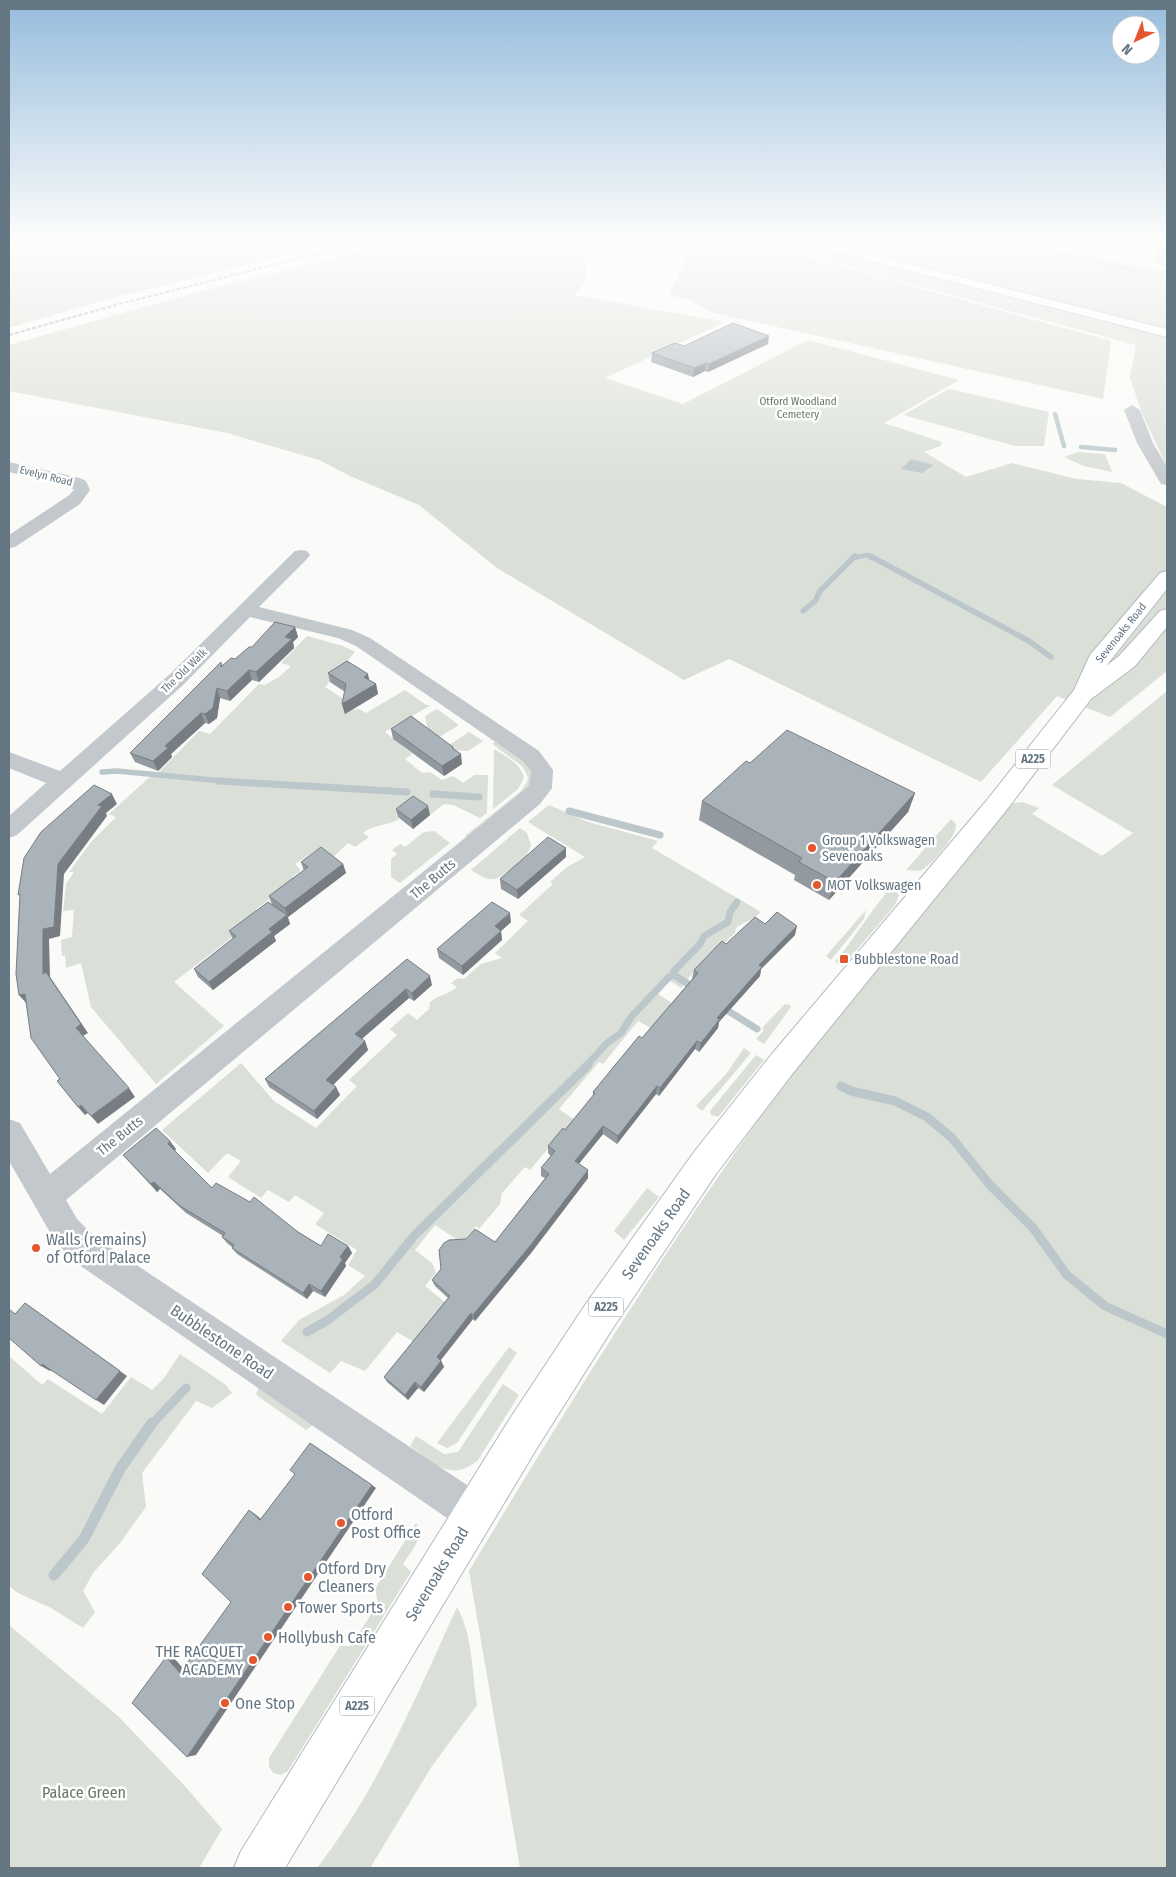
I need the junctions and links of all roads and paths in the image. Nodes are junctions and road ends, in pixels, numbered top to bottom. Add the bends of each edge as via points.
1 (1138, 326) edge
2 (1167, 333) edge
3 (1132, 410) dead end
4 (9, 467) edge
5 (1167, 480) edge
6 (9, 543) edge
7 (301, 555) dead end
8 (1167, 577) edge
9 (246, 610) junction
10 (1167, 614) edge
11 (1083, 694) junction
12 (9, 759) edge
13 (63, 781) junction
14 (9, 829) edge
15 (9, 1133) edge
16 (46, 1197) junction
17 (474, 1513) junction
18 (258, 1868) edge

1 - 2 main road
3 - 5 street via 1145,443
4 - 6 street, Evelyn Road via 74,482 82,488 74,500
7 - 9 street, The Old Walk
8 - 11 main road, Sevenoaks Road / A225 via 1098,660
9 - 13 street, The Old Walk via 176,680
9 - 16 street, The Butts via 345,634 363,642 531,756 542,770 541,787 532,798
10 - 11 main road, Sevenoaks Road / A225 via 1127,661
11 - 17 main road, Sevenoaks Road / A225 via 1008,791 782,1064 705,1164 598,1318
12 - 13 street
13 - 14 street
15 - 16 street, Bubblestone Road
16 - 17 street, Bubblestone Road via 66,1230 84,1249
17 - 18 main road, Sevenoaks Road / A225

